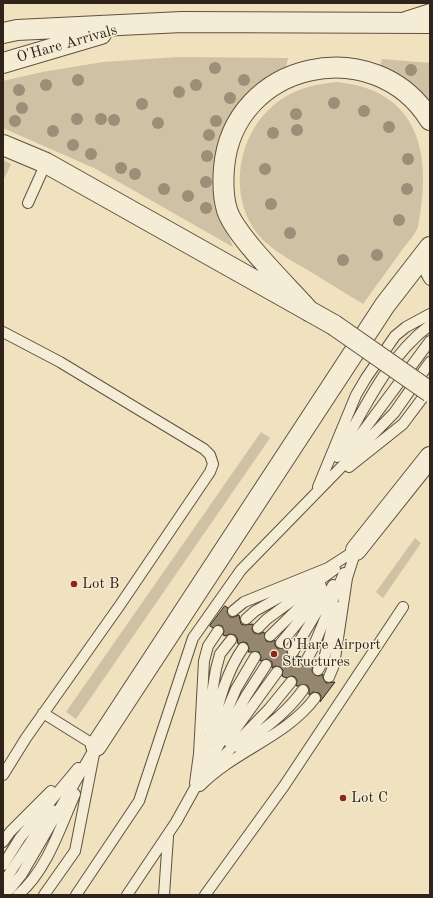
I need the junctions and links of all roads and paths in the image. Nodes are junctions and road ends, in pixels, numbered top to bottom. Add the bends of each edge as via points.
1 (430, 9) edge
2 (384, 23) junction
3 (430, 23) edge
4 (132, 25) junction
5 (3, 33) edge
6 (3, 63) edge
7 (430, 120) edge
8 (3, 145) edge
9 (46, 163) junction
10 (28, 203) dead end
11 (429, 248) edge
12 (430, 280) edge
13 (309, 311) junction
14 (430, 314) edge
15 (430, 325) edge
16 (3, 332) edge
17 (430, 341) edge
18 (430, 362) edge
19 (430, 388) edge
20 (430, 392) edge
21 (430, 454) edge
22 (430, 457) edge
23 (416, 473) junction
24 (310, 499) junction
25 (356, 550) junction
26 (403, 607) dead end
27 (233, 611) dead end
28 (246, 619) dead end
29 (258, 628) dead end
30 (218, 631) dead end
31 (270, 636) dead end
32 (231, 640) dead end
33 (281, 643) dead end
34 (243, 648) dead end
35 (293, 652) dead end
36 (255, 656) dead end
37 (306, 661) dead end
38 (266, 665) dead end
39 (318, 670) dead end
40 (277, 672) dead end
41 (329, 677) dead end
42 (291, 682) dead end
43 (303, 690) dead end
44 (314, 698) dead end
45 (43, 713) junction
46 (96, 746) junction
47 (3, 775) edge
48 (192, 794) junction
49 (170, 833) junction
50 (3, 842) edge
51 (3, 865) edge
52 (8, 881) edge
53 (21, 892) edge
54 (5, 895) edge
55 (44, 895) edge
56 (76, 895) edge
57 (127, 895) edge
58 (164, 895) edge
59 (205, 895) edge

1 - 2 lane
2 - 3 street
2 - 4 street via 182,22
4 - 5 street via 17,30
4 - 6 street, O'Hare Arrivals
7 - 13 street via 422,106 405,91 386,80 350,68 333,67 310,70 280,80 258,95 242,114 232,133 225,160 223,182 227,211 240,233
8 - 9 street
9 - 10 lane
9 - 13 street
11 - 12 lane via 424,266
11 - 46 street via 385,305
13 - 20 street, bridge via 334,325
14 - 24 lane via 394,336 366,378 356,395 322,480
15 - 24 lane via 407,345 384,377 324,480
16 - 45 lane via 60,362 204,449 210,455 213,464 184,511
17 - 24 lane
18 - 24 lane via 394,413
19 - 24 lane via 403,424
21 - 23 street
22 - 23 street
23 - 25 street
24 - 56 lane via 241,570 193,638 139,801
25 - 27 lane via 328,568 244,602
25 - 28 lane via 330,570
25 - 29 lane via 342,564
25 - 31 lane
25 - 33 lane
25 - 35 lane
25 - 37 lane
25 - 39 lane via 344,578 324,658
25 - 41 lane via 347,578 334,665
26 - 59 lane via 284,786
30 - 48 lane via 208,646 204,661 200,754
32 - 48 lane via 220,654 216,669 202,754
34 - 48 lane via 233,662 227,678 206,755
36 - 48 lane via 236,689
38 - 48 lane
40 - 48 lane
42 - 48 lane via 269,709 218,760
43 - 48 lane via 293,703 221,763
44 - 48 lane via 306,710 291,722 223,765
45 - 46 lane
45 - 47 lane
46 - 50 lane
46 - 51 lane via 20,838
46 - 52 lane
46 - 53 lane via 48,854
46 - 55 lane via 75,851
48 - 49 lane
49 - 57 lane
49 - 58 lane
52 - 54 lane

